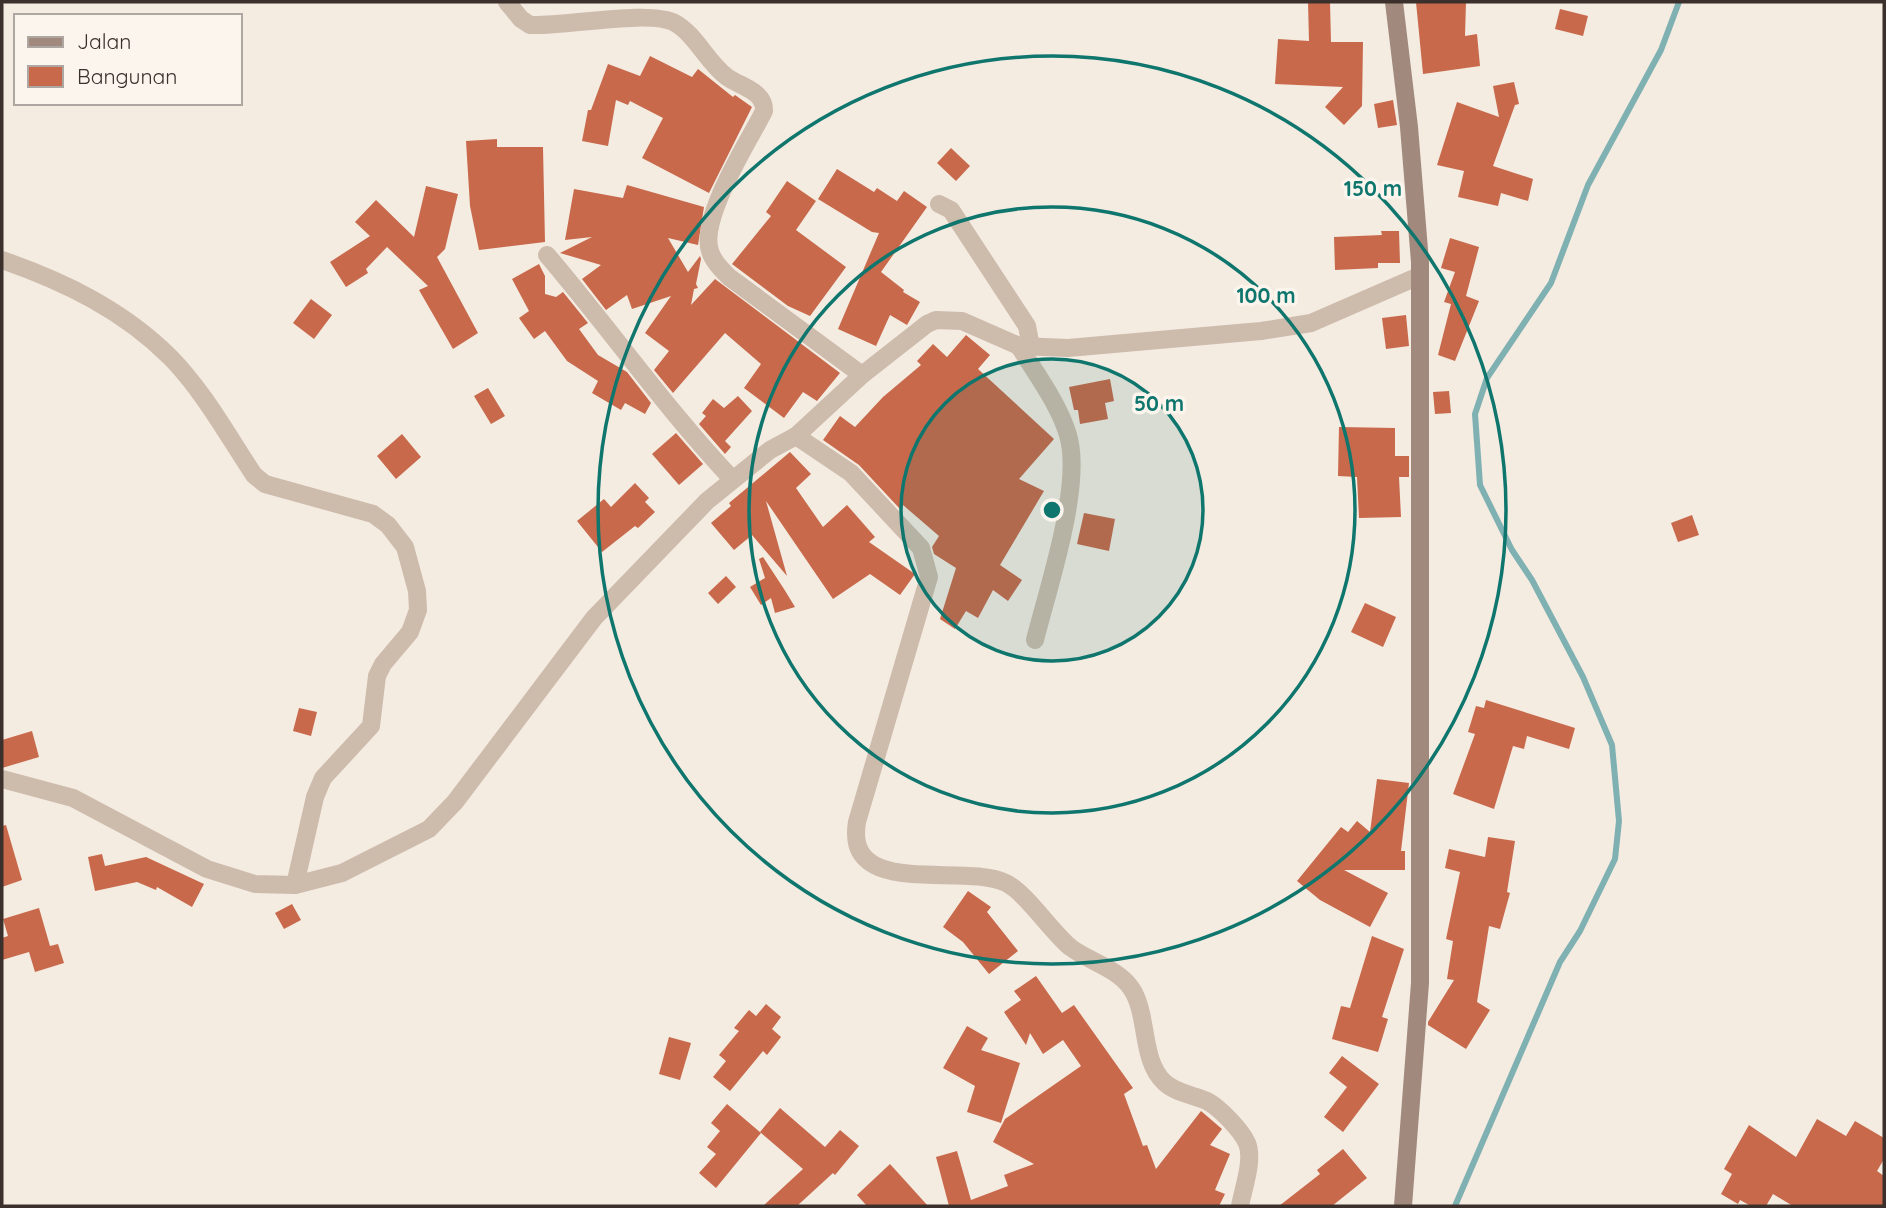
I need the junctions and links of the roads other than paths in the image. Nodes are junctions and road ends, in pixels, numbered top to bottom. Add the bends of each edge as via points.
1 (507, 2) edge
2 (1394, 2) edge
3 (939, 204) dead end
4 (547, 255) dead end
5 (2, 260) edge
6 (1419, 276) junction
7 (1025, 347) junction
8 (862, 375) junction
9 (796, 436) junction
10 (732, 480) junction
11 (1035, 640) dead end
12 (2, 779) edge
13 (295, 885) junction
14 (1240, 1206) edge
15 (1403, 1206) edge

1 - 8 street via 530,25 665,19 687,33 725,75 760,95 764,111 713,214 709,249 729,276
2 - 6 street via 1409,127
3 - 7 street via 950,210 1027,326
4 - 10 street via 686,430
5 - 13 street via 87,295 144,334 199,392 254,475 265,484 373,514 405,547 417,591 415,622 377,676 371,726 323,778
6 - 7 street via 1311,323 1068,348
6 - 15 street via 1420,983
7 - 8 street via 961,321 936,320
7 - 11 street via 1063,421 1071,456 1067,504
8 - 9 street
9 - 10 street
9 - 14 street via 850,473 921,548 927,563 929,577 857,822 859,852 883,870 1006,883 1069,946 1122,978 1138,1003 1153,1062 1164,1083 1211,1103 1245,1140 1248,1161
10 - 13 street via 594,618 455,802 429,829 342,873
12 - 13 street via 73,798 207,869 255,884

